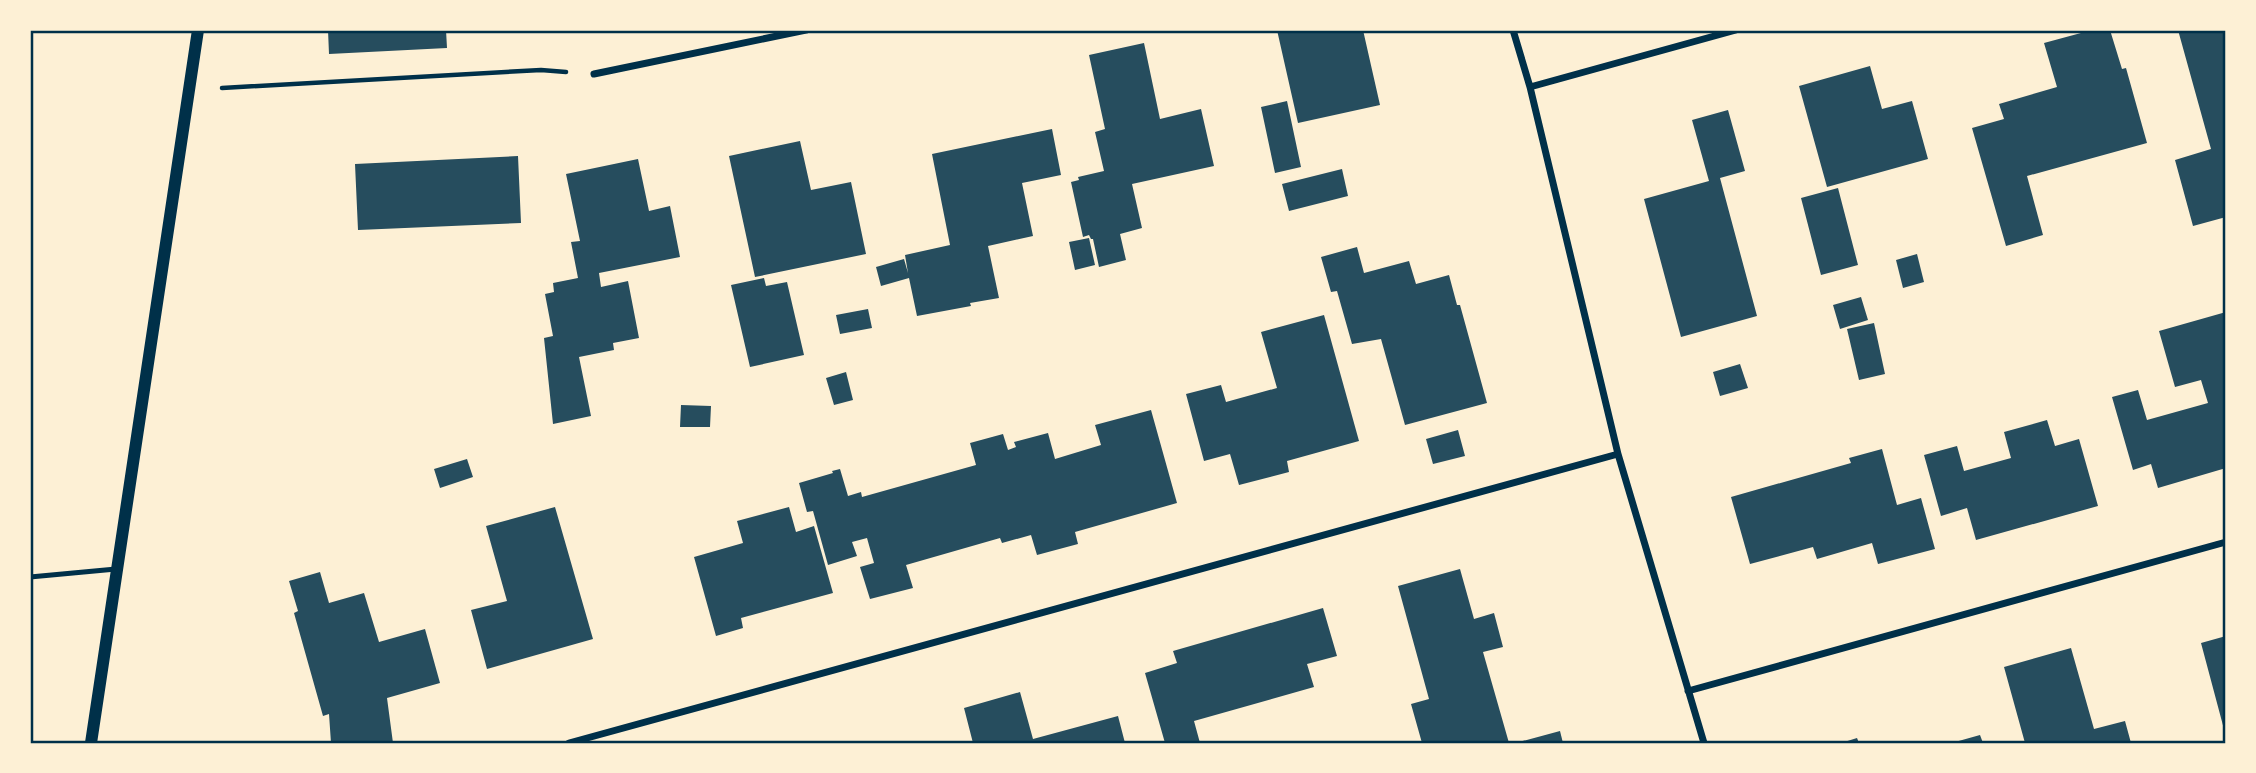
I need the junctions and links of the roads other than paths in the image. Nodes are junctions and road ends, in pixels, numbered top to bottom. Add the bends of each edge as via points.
1 (198, 30) edge
2 (806, 30) edge
3 (1513, 30) edge
4 (1736, 30) edge
5 (594, 74) road end
6 (1530, 87) junction
7 (1618, 454) junction
8 (2226, 542) edge
9 (119, 568) junction
10 (30, 577) edge
11 (1688, 691) junction
12 (92, 743) edge
13 (569, 743) edge
14 (1704, 743) edge

1 - 9 street
2 - 5 street
3 - 6 street
4 - 6 street
6 - 7 street
7 - 11 street
7 - 13 street
8 - 11 street
9 - 10 lane
9 - 12 street
11 - 14 street

